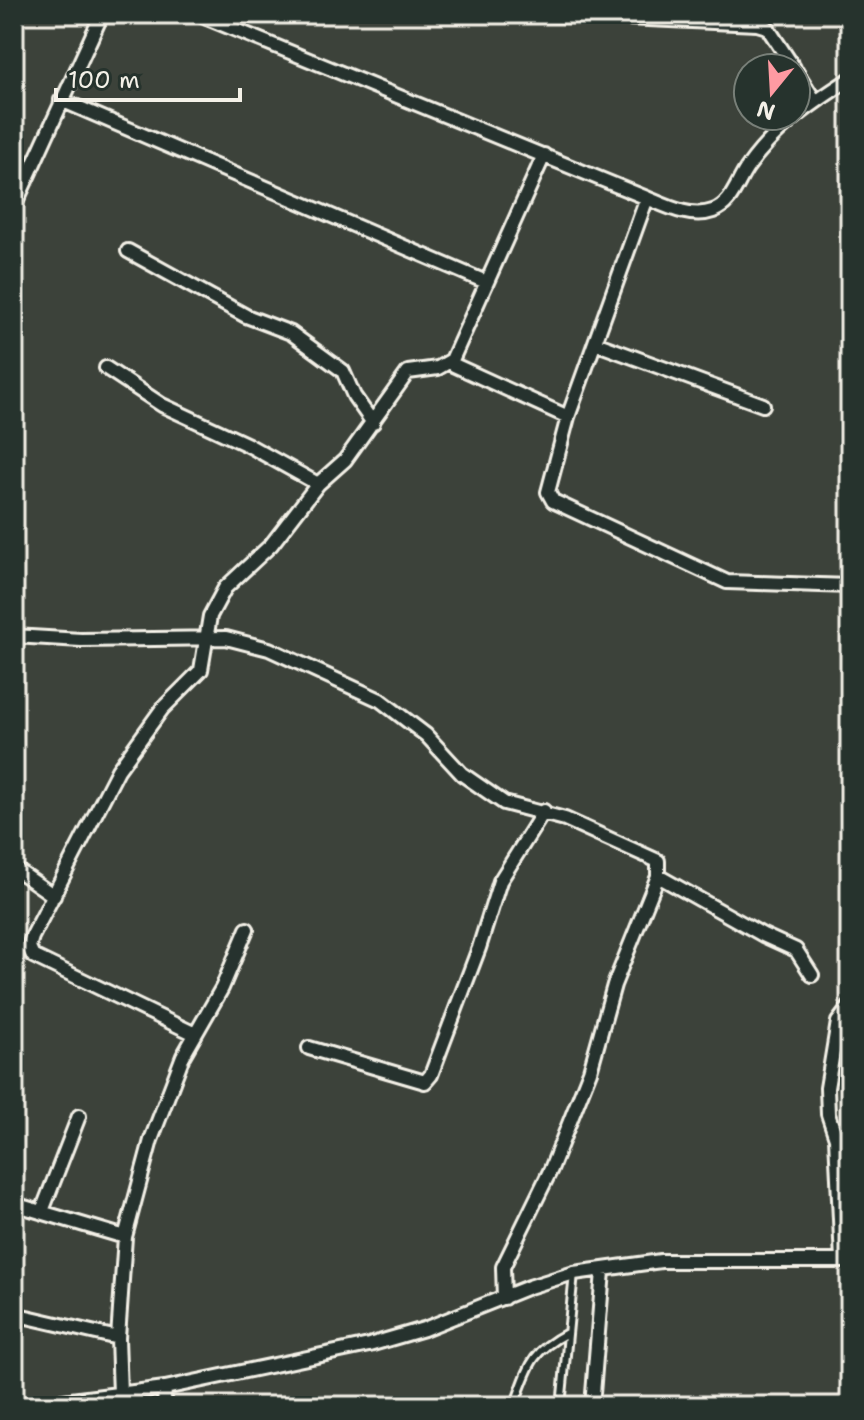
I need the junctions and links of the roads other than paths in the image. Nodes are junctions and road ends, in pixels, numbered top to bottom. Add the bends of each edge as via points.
1 (102, 14) edge
2 (197, 14) edge
3 (539, 14) edge
4 (784, 52) edge
5 (850, 79) edge
6 (812, 96) edge
7 (61, 100) junction
8 (815, 101) junction
9 (544, 155) junction
10 (647, 198) junction
11 (14, 207) edge
12 (128, 251) dead end
13 (486, 282) junction
14 (595, 343) junction
15 (452, 360) junction
16 (106, 368) dead end
17 (763, 405) dead end
18 (568, 417) junction
19 (373, 423) junction
20 (318, 484) junction
21 (850, 586) edge
22 (14, 636) edge
23 (208, 639) junction
24 (544, 811) junction
25 (14, 868) edge
26 (658, 876) junction
27 (54, 896) junction
28 (247, 929) dead end
29 (812, 975) dead end
30 (850, 1006) edge
31 (193, 1033) junction
32 (309, 1048) dead end
33 (79, 1116) dead end
34 (14, 1204) edge
35 (42, 1211) junction
36 (125, 1237) junction
37 (846, 1261) edge
38 (603, 1271) junction
39 (574, 1273) junction
40 (504, 1298) junction
41 (14, 1314) edge
42 (567, 1333) junction
43 (118, 1338) junction
44 (165, 1388) junction
45 (120, 1394) junction
46 (24, 1406) edge
47 (164, 1406) edge
48 (514, 1406) edge
49 (561, 1406) edge
50 (592, 1406) edge

1 - 7 street
2 - 9 street
3 - 4 street via 757,24 767,27
5 - 8 street
6 - 8 street
7 - 11 street
7 - 13 street
8 - 10 street via 764,146 728,201 715,211 677,210
9 - 10 street
9 - 13 street
10 - 14 street
12 - 19 street via 246,316 291,333 343,371
13 - 15 street
14 - 17 street
14 - 18 street
15 - 18 street
15 - 19 street via 438,368 408,372
16 - 20 street via 162,405
18 - 21 street via 548,492 553,501 727,582
19 - 20 street
20 - 23 street via 271,545 225,588 210,616
22 - 23 street
23 - 24 street via 240,639 269,649 380,700 426,735 462,774 504,803
23 - 27 street via 201,670 162,709 118,770
24 - 26 street via 649,855 658,861
24 - 32 street via 500,881 425,1082
25 - 27 street
26 - 29 street via 796,950
26 - 40 street via 614,985 590,1071 551,1169 503,1267
27 - 31 street via 32,937 33,956
28 - 31 street via 222,988
30 - 37 street via 838,1022 827,1088
31 - 36 street via 151,1140
33 - 35 street
34 - 35 street
35 - 36 street
36 - 43 street
37 - 38 street via 661,1261
38 - 39 street
38 - 50 street
39 - 40 street
39 - 42 lane
40 - 44 street via 369,1345
41 - 43 street
42 - 48 lane via 535,1356
42 - 49 lane
43 - 45 street
44 - 45 street
44 - 47 street
45 - 46 street

